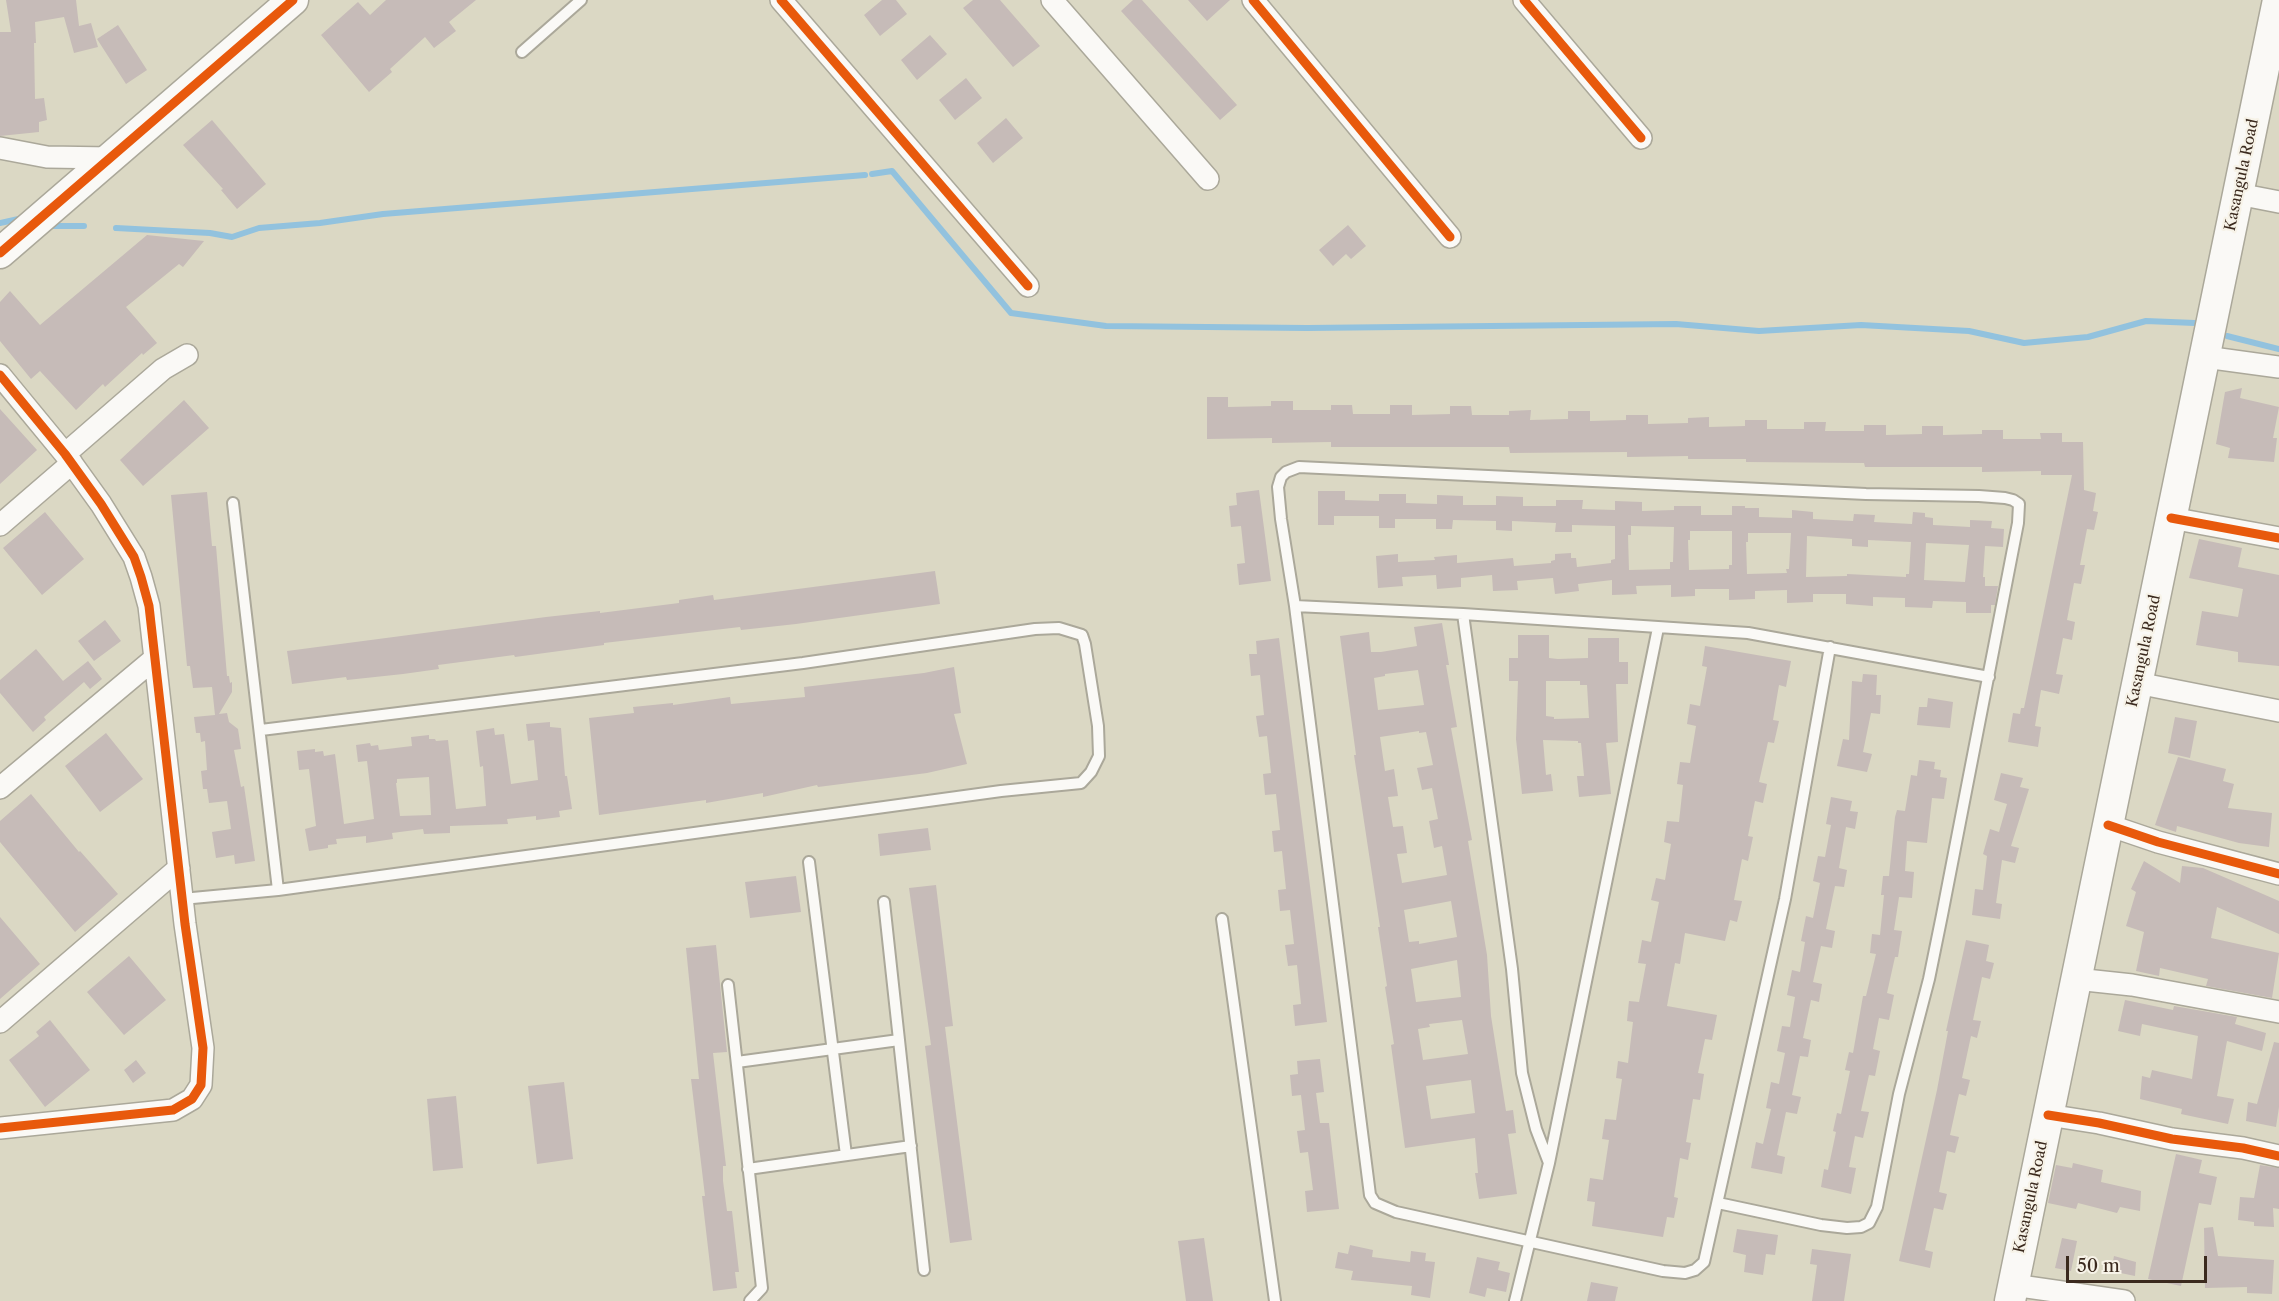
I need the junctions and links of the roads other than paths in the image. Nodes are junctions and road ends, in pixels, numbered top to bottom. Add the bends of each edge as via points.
1 (293, 0) edge
2 (581, 0) edge
3 (781, 0) edge
4 (1052, 0) edge
5 (1253, 0) edge
6 (1524, 0) edge
7 (2276, 19) edge
8 (522, 52) dead end
9 (1641, 138) dead end
10 (0, 148) edge
11 (111, 158) junction
12 (1208, 179) dead end
13 (2238, 194) junction
14 (2279, 202) edge
15 (1450, 237) dead end
16 (0, 253) edge
17 (1028, 286) dead end
18 (187, 355) dead end
19 (2205, 357) junction
20 (2279, 367) edge
21 (0, 375) edge
22 (68, 458) junction
23 (233, 503) dead end
24 (2171, 518) junction
25 (0, 525) edge
26 (2279, 538) edge
27 (1295, 606) junction
28 (1463, 614) junction
29 (1658, 628) junction
30 (1830, 647) junction
31 (154, 658) junction
32 (1989, 677) junction
33 (2137, 683) junction
34 (2279, 711) edge
35 (261, 730) junction
36 (0, 788) edge
37 (2108, 825) junction
38 (809, 862) dead end
39 (179, 868) junction
40 (2279, 874) edge
41 (278, 890) junction
42 (182, 899) junction
43 (884, 902) dead end
44 (1222, 919) dead end
45 (2076, 979) junction
46 (728, 985) dead end
47 (2279, 1012) edge
48 (0, 1022) edge
49 (899, 1040) junction
50 (832, 1049) junction
51 (736, 1062) junction
52 (2048, 1115) junction
53 (0, 1128) edge
54 (910, 1146) junction
55 (846, 1155) junction
56 (2279, 1156) edge
57 (1550, 1163) junction
58 (748, 1169) junction
59 (1718, 1203) junction
60 (1531, 1240) junction
61 (924, 1270) dead end
62 (2011, 1293) edge
63 (750, 1301) edge
64 (1275, 1301) edge
65 (1515, 1301) edge
66 (2124, 1301) edge

1 - 11 main road
2 - 8 lane
3 - 17 street
4 - 12 street
5 - 15 street
6 - 9 street
7 - 13 main road, Kasangula Road
10 - 11 street via 47,157
11 - 16 main road
13 - 14 street
13 - 19 main road, Kasangula Road
18 - 22 street via 163,369
19 - 20 street
19 - 24 main road, Kasangula Road
21 - 22 street
22 - 25 street
22 - 31 street via 134,556 149,606
23 - 35 lane
24 - 26 street
24 - 33 main road, Kasangula Road
27 - 28 lane
27 - 32 lane via 1278,487 1286,472 1299,467 2005,498 2019,504 2020,511
27 - 60 lane via 1370,1195 1375,1203 1396,1212
28 - 29 lane
28 - 57 lane via 1512,969 1522,1073 1536,1129
29 - 30 lane via 1748,633
29 - 57 lane
30 - 32 lane
30 - 59 lane via 1785,899
31 - 36 street
31 - 39 street
32 - 59 lane via 1929,978 1899,1094 1877,1207 1869,1223 1847,1228 1821,1225
33 - 34 street
33 - 37 main road, Kasangula Road
35 - 41 lane
35 - 41 lane via 1059,628 1082,635 1098,726 1098,756 1082,783 1001,790
37 - 40 street
37 - 45 main road, Kasangula Road
38 - 50 lane
39 - 42 street
39 - 48 street
41 - 42 lane
42 - 53 street via 203,1048 201,1085 196,1095 173,1110
43 - 49 lane
44 - 64 lane
45 - 47 street via 2132,985
45 - 52 main road, Kasangula Road
46 - 51 lane
49 - 50 lane
49 - 54 lane
50 - 51 lane
50 - 55 lane
51 - 58 lane
52 - 56 street
52 - 62 main road, Kasangula Road
54 - 55 lane
54 - 61 lane
55 - 58 lane
57 - 60 lane
58 - 63 lane via 762,1288
59 - 60 lane via 1704,1262 1685,1273
60 - 65 lane
62 - 66 street

